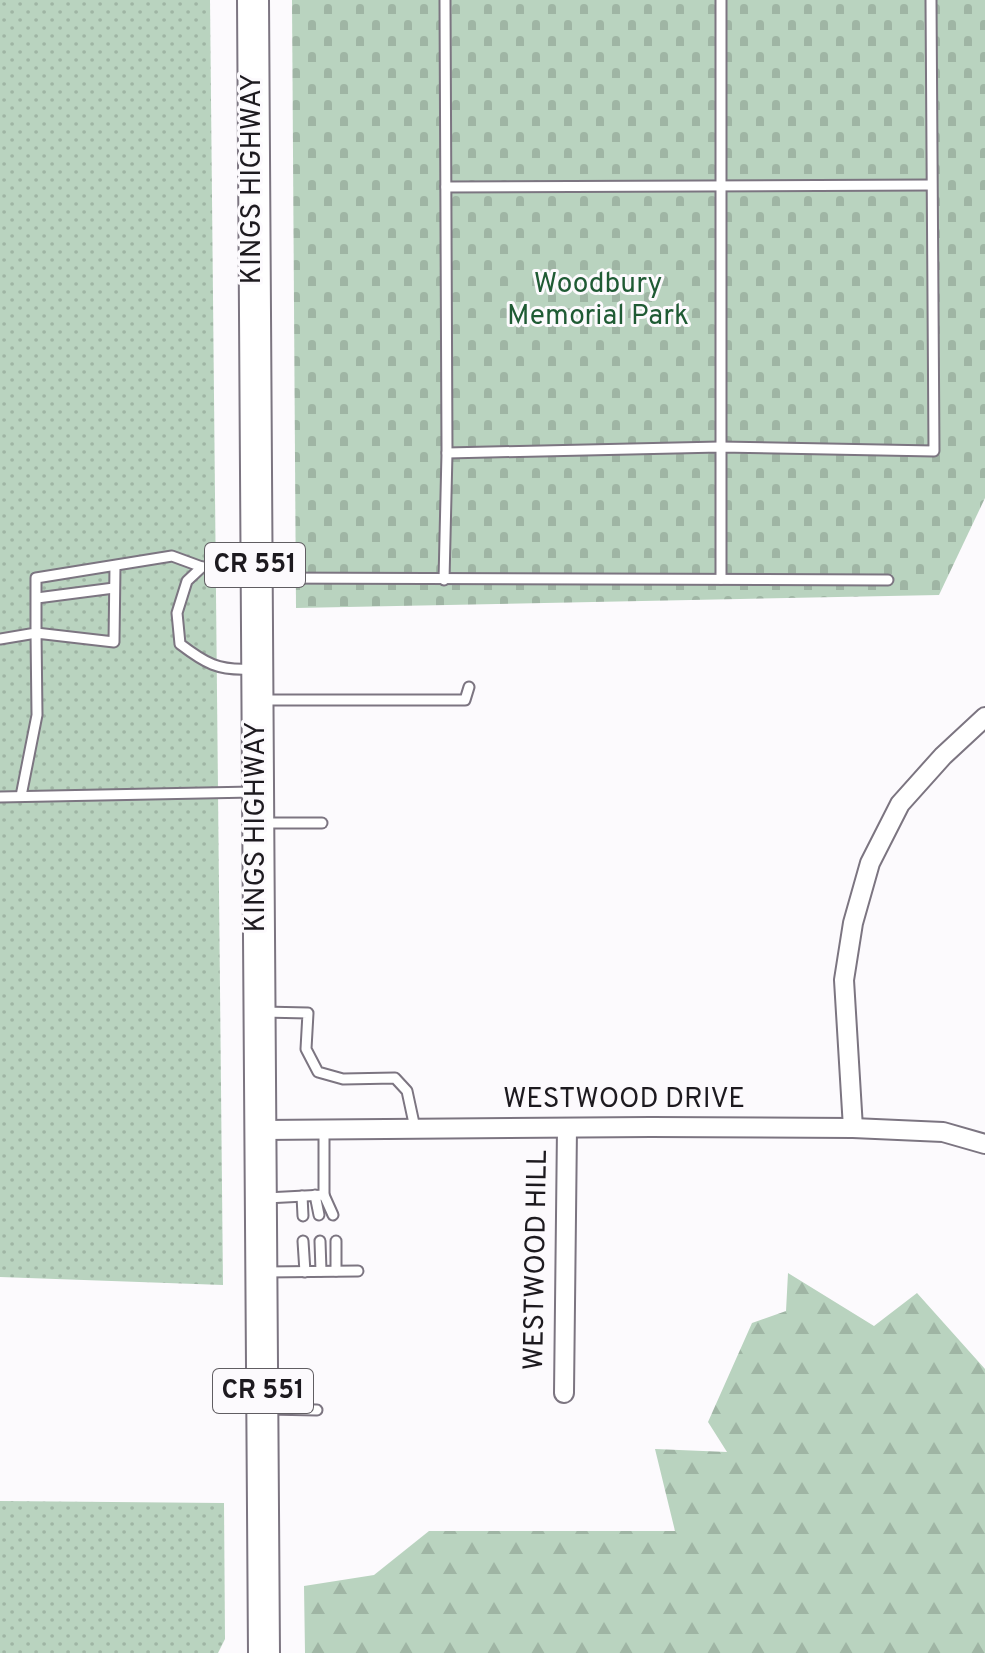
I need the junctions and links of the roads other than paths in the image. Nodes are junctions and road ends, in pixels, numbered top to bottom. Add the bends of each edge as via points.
1 (253, 0) edge
2 (445, 0) edge
3 (721, 0) edge
4 (931, 0) edge
5 (931, 185) junction
6 (720, 186) junction
7 (446, 187) junction
8 (720, 447) junction
9 (447, 453) junction
10 (115, 566) junction
11 (202, 567) junction
12 (256, 572) junction
13 (721, 579) junction
14 (444, 580) junction
15 (888, 580) dead end
16 (114, 588) junction
17 (37, 598) junction
18 (36, 633) junction
19 (0, 639) edge
20 (256, 668) junction
21 (469, 687) dead end
22 (256, 700) junction
23 (985, 717) edge
24 (257, 792) junction
25 (21, 796) junction
26 (0, 797) edge
27 (257, 823) junction
28 (322, 823) dead end
29 (259, 1012) junction
30 (415, 1128) junction
31 (567, 1128) junction
32 (853, 1128) junction
33 (324, 1129) junction
34 (262, 1130) junction
35 (985, 1144) edge
36 (320, 1195) junction
37 (302, 1196) junction
38 (262, 1199) junction
39 (319, 1215) dead end
40 (333, 1215) dead end
41 (303, 1216) dead end
42 (303, 1241) dead end
43 (320, 1241) dead end
44 (336, 1241) dead end
45 (321, 1271) junction
46 (336, 1271) junction
47 (358, 1271) dead end
48 (263, 1272) junction
49 (305, 1272) junction
50 (564, 1393) dead end
51 (263, 1409) junction
52 (317, 1410) dead end
53 (264, 1653) edge

1 - 12 main road, KINGS HIGHWAY / CR 551
2 - 7 lane
3 - 6 lane
4 - 5 lane
5 - 6 lane
5 - 8 lane via 934,451
6 - 7 lane
6 - 8 lane
7 - 9 lane
8 - 9 lane
8 - 13 lane
9 - 14 lane
10 - 11 lane via 172,556
10 - 16 lane
10 - 17 lane via 36,578
11 - 12 lane
11 - 20 lane via 187,581 177,613 180,644 205,662 235,670
12 - 14 lane
12 - 20 main road, KINGS HIGHWAY / CR 551
13 - 14 lane
13 - 15 lane
16 - 17 lane
16 - 18 lane via 114,642
17 - 18 lane
18 - 19 lane
18 - 25 lane via 37,715
20 - 22 main road, KINGS HIGHWAY / CR 551
21 - 22 lane via 465,700
22 - 24 main road, KINGS HIGHWAY / CR 551
23 - 32 street via 900,804 870,863 844,980
24 - 25 lane
24 - 27 main road, KINGS HIGHWAY / CR 551
25 - 26 lane
27 - 28 lane
27 - 29 main road, KINGS HIGHWAY / CR 551
29 - 30 lane via 308,1013 306,1049 318,1072 343,1079 395,1078 407,1091
29 - 34 main road, KINGS HIGHWAY / CR 551
30 - 31 street, WESTWOOD DRIVE
30 - 33 street, WESTWOOD DRIVE
31 - 32 street, WESTWOOD DRIVE
31 - 50 street, WESTWOOD HILL
32 - 35 street, WESTWOOD DRIVE via 943,1132
33 - 34 street, WESTWOOD DRIVE
33 - 36 lane
34 - 38 main road, KINGS HIGHWAY / CR 551
36 - 37 lane
36 - 39 lane
36 - 40 lane
37 - 38 lane
37 - 41 lane
38 - 48 main road, KINGS HIGHWAY / CR 551
42 - 49 lane
43 - 45 lane
44 - 46 lane
45 - 46 lane
45 - 49 lane
46 - 47 lane
48 - 49 lane
48 - 51 main road, KINGS HIGHWAY / CR 551
51 - 52 lane
51 - 53 main road, KINGS HIGHWAY / CR 551

